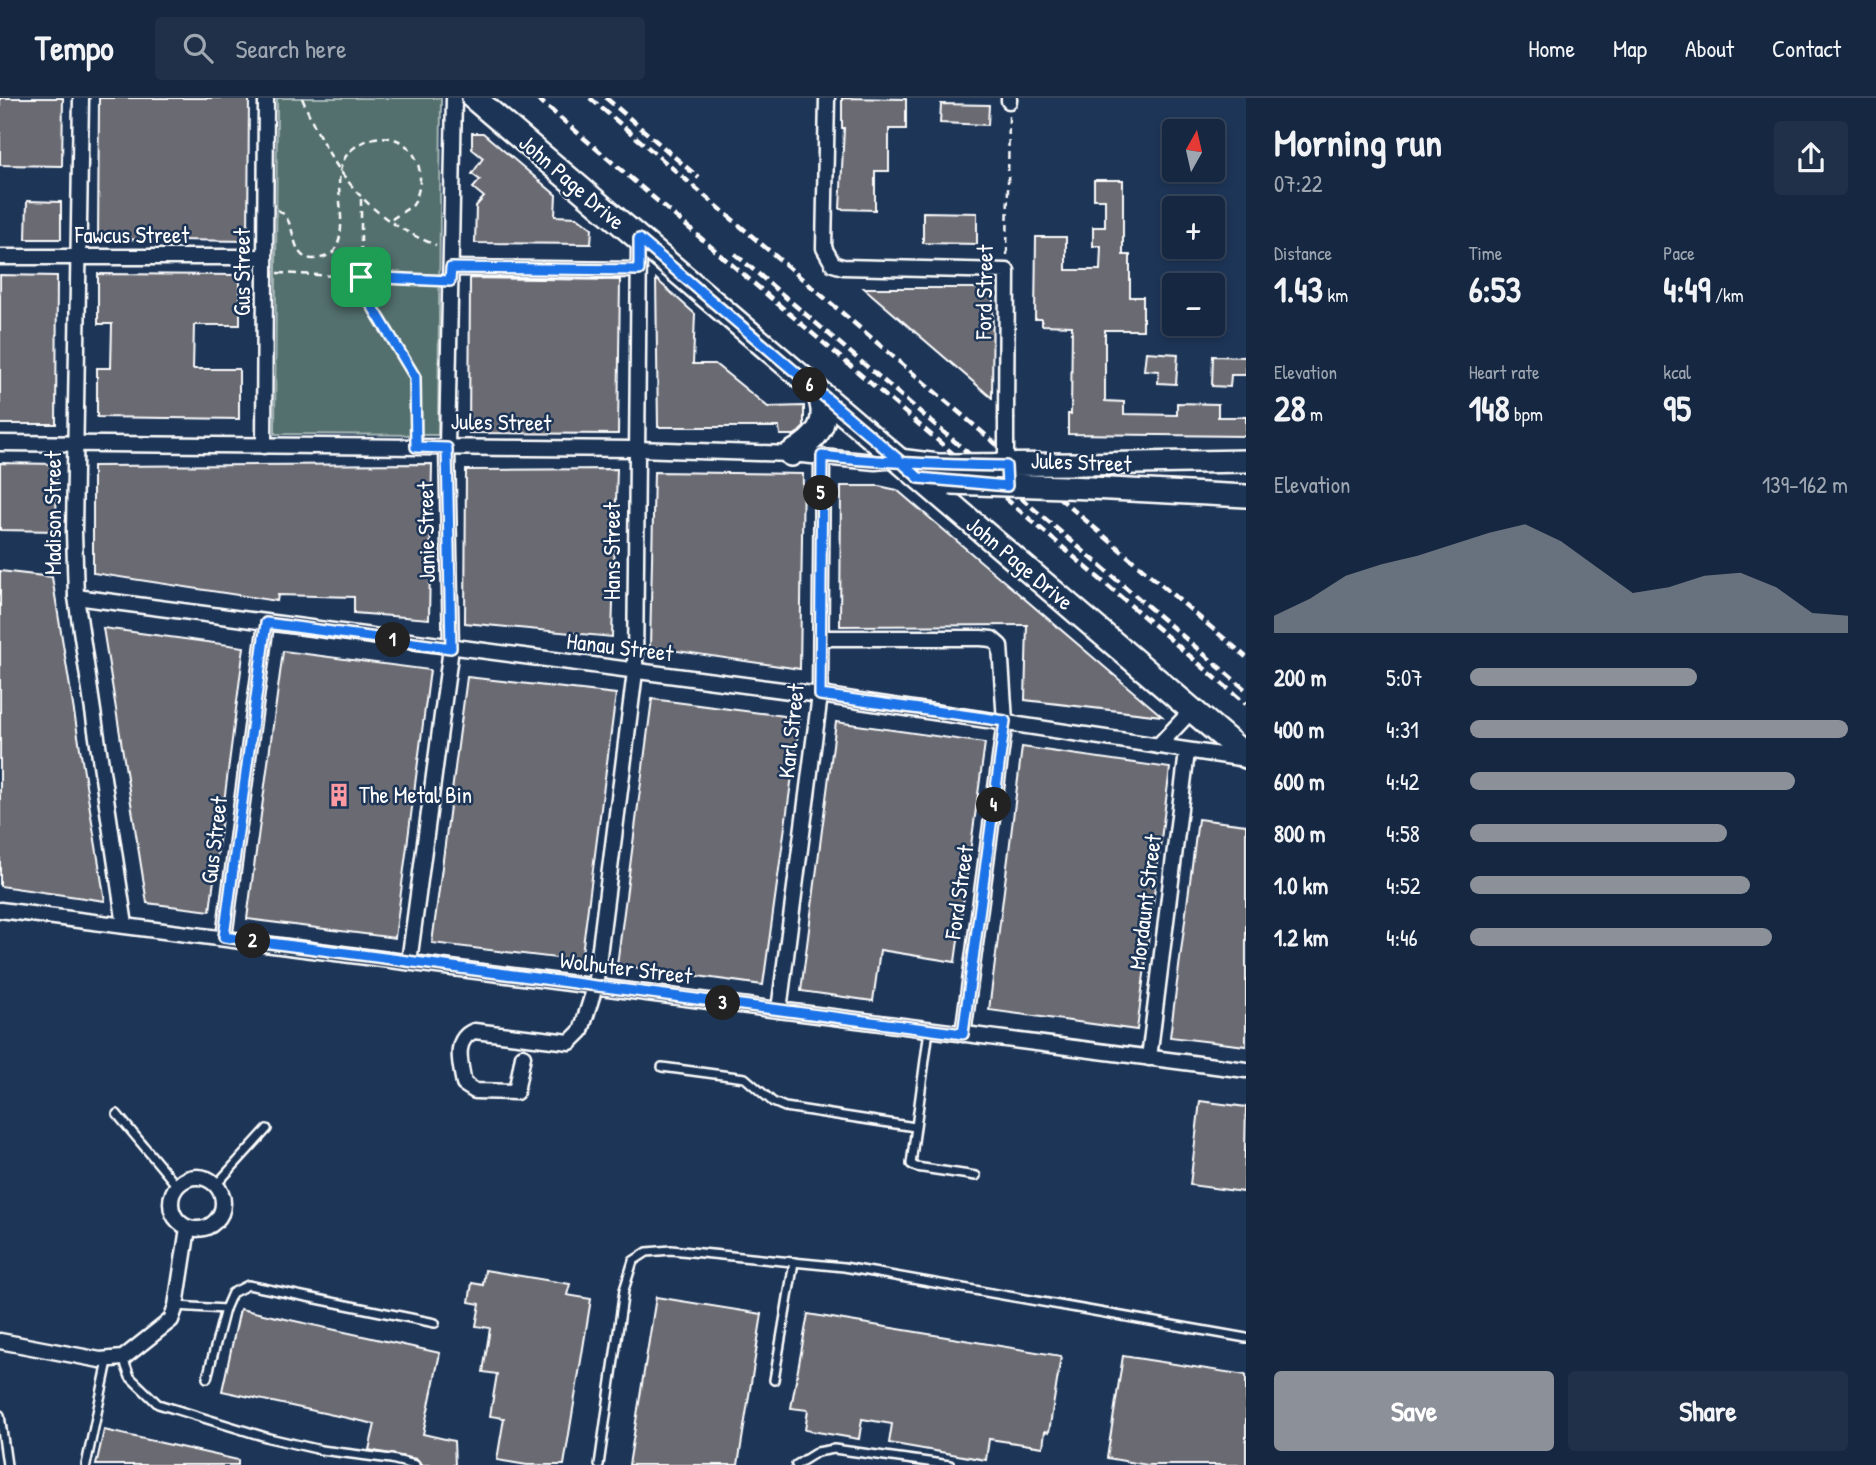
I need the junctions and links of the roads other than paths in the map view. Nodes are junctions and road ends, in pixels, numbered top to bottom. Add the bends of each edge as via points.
1 (81, 98) edge
2 (267, 98) edge
3 (454, 98) edge
4 (474, 98) edge
5 (827, 98) edge
6 (639, 239) junction
7 (0, 257) edge
8 (264, 257) junction
9 (77, 258) junction
10 (639, 270) junction
11 (451, 275) junction
12 (818, 392) junction
13 (0, 443) edge
14 (76, 444) junction
15 (264, 446) junction
16 (447, 448) junction
17 (636, 449) junction
18 (791, 454) junction
19 (822, 456) junction
20 (899, 460) junction
21 (1246, 461) edge
22 (1195, 462) junction
23 (875, 463) junction
24 (929, 472) junction
25 (1006, 476) junction
26 (1194, 495) junction
27 (1246, 496) edge
28 (76, 597) junction
29 (266, 623) junction
30 (821, 638) junction
31 (451, 648) junction
32 (635, 672) junction
33 (820, 695) junction
34 (1192, 710) junction
35 (1005, 721) junction
36 (1158, 746) junction
37 (1187, 752) junction
38 (1246, 758) edge
39 (0, 910) edge
40 (125, 925) junction
41 (224, 937) junction
42 (409, 962) junction
43 (595, 987) junction
44 (779, 1010) junction
45 (929, 1029) junction
46 (963, 1034) junction
47 (523, 1056) dead end
48 (1149, 1058) junction
49 (662, 1067) dead end
50 (1246, 1070) edge
51 (117, 1114) dead end
52 (915, 1127) junction
53 (267, 1129) dead end
54 (976, 1176) dead end
55 (216, 1185) junction
56 (177, 1186) junction
57 (188, 1228) junction
58 (794, 1262) junction
59 (176, 1306) junction
60 (225, 1309) junction
61 (435, 1323) dead end
62 (1246, 1338) edge
63 (0, 1341) edge
64 (116, 1360) junction
65 (207, 1378) dead end
66 (774, 1380) dead end
67 (0, 1415) edge
68 (7, 1465) edge
69 (86, 1465) edge
70 (415, 1465) edge
71 (599, 1465) edge
72 (796, 1465) edge
73 (950, 1465) edge

1 - 9 street, Madison Street
2 - 8 street, Gus Street
3 - 11 street, Janie Street
4 - 6 main road, John Page Drive
5 - 25 street, Ford Street, bridge via 824,248 833,264 862,269 1007,271
6 - 10 street, Hans Street
6 - 12 main road, John Page Drive
7 - 9 street, Fawcus Street
8 - 9 street, Fawcus Street
8 - 15 street, Gus Street
9 - 14 street, Madison Street
10 - 11 street
10 - 17 street, Hans Street
11 - 16 street, Janie Street
12 - 18 main road via 823,403 820,429 813,440
12 - 20 main road, John Page Drive
13 - 14 street, Jules Street
14 - 15 street, Jules Street
14 - 28 street, Madison Street
15 - 16 street, Jules Street
16 - 17 street, Jules Street
16 - 31 street, Janie Street
17 - 18 street, Jules Street
17 - 32 street, Hans Street
18 - 19 street, Jules Street
19 - 23 street, Jules Street
19 - 30 street, Karl Street
20 - 23 street, Jules Street
20 - 24 main road, John Page Drive
21 - 22 main road, Jules Street
22 - 25 main road, Jules Street, bridge via 1083,464
22 - 26 main road
23 - 24 street, Jules Street
24 - 25 main road, Jules Street, bridge
24 - 25 main road, Jules Street, bridge via 950,483
24 - 34 main road, John Page Drive
25 - 26 main road, Jules Street, bridge
26 - 27 main road, Jules Street
28 - 29 street, Hanau Street
28 - 40 street, Madison Street
29 - 31 street, Hanau Street
29 - 41 street, Gus Street
30 - 33 street, Karl Street
30 - 35 street, Ford Street via 992,639 998,642 1003,658
31 - 32 street, Hanau Street
31 - 42 street, Janie Street
32 - 33 street, Hanau Street
32 - 43 street, Hans Street
33 - 35 street, Hanau Street
33 - 44 street, Karl Street
34 - 36 street
34 - 38 main road, John Page Drive
35 - 36 street, Hanau Street
35 - 46 street, Ford Street
36 - 37 street, Hanau Street
37 - 38 street, Hanau Street
37 - 48 street, Mordaunt Street
39 - 40 street, Wolhuter Street
40 - 41 street, Wolhuter Street
41 - 42 street, Wolhuter Street
42 - 43 street, Wolhuter Street
43 - 44 street, Wolhuter Street
43 - 47 street, Hans Street via 581,1031 570,1042 474,1031 465,1035 459,1049 465,1087 516,1092
44 - 45 street, Wolhuter Street
45 - 46 street, Wolhuter Street
45 - 52 lane
46 - 48 street, Wolhuter Street
48 - 50 street, Wolhuter Street
49 - 52 lane via 744,1078 785,1107
51 - 56 lane
52 - 54 lane via 911,1164
53 - 55 lane
55 - 56 street via 196,1177
55 - 57 street via 222,1195 219,1217 211,1226
56 - 57 street via 171,1197 172,1210
57 - 59 street
58 - 62 lane via 981,1289
58 - 66 lane
58 - 71 lane via 671,1250 647,1252 633,1261 624,1290
59 - 60 lane
59 - 64 street via 167,1324
60 - 61 lane via 232,1293 248,1285
60 - 65 lane
63 - 64 street
64 - 69 lane
64 - 70 lane via 158,1404 295,1444
67 - 68 lane
72 - 73 lane via 810,1455 834,1449

